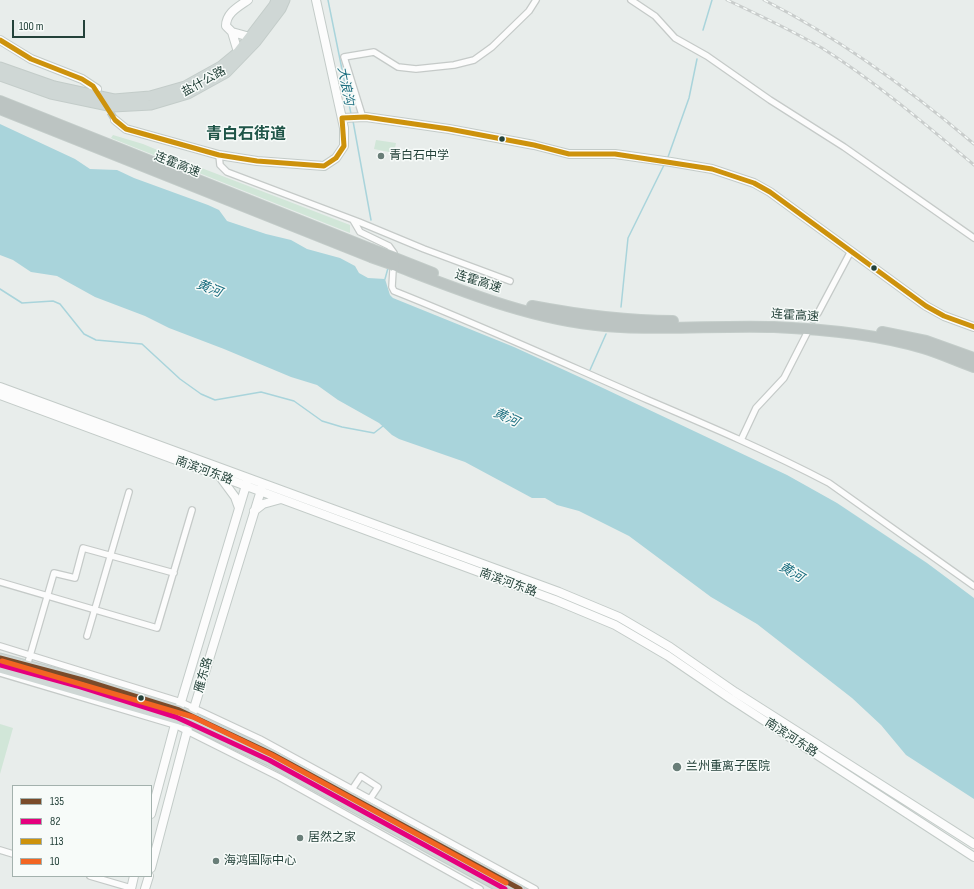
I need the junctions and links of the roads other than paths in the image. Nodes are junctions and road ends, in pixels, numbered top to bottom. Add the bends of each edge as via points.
1 (248, 0) edge
2 (276, 0) edge
3 (285, 0) edge
4 (316, 0) edge
5 (536, 0) edge
6 (631, 0) edge
7 (232, 32) junction
8 (250, 37) junction
9 (0, 40) edge
10 (238, 52) junction
11 (0, 67) edge
12 (0, 76) edge
13 (97, 89) dead end
14 (0, 101) edge
15 (0, 109) edge
16 (345, 118) junction
17 (361, 118) junction
18 (115, 120) tunnel mouth
19 (219, 155) junction
20 (353, 220) junction
21 (974, 238) edge
22 (851, 251) junction
23 (371, 253) junction
24 (394, 262) junction
25 (510, 281) dead end
26 (818, 313) tunnel mouth
27 (974, 327) edge
28 (807, 333) tunnel mouth
29 (974, 358) edge
30 (974, 367) edge
31 (0, 387) edge
32 (0, 395) edge
33 (741, 440) junction
34 (221, 477) junction
35 (246, 483) junction
36 (261, 488) junction
37 (129, 492) dead end
38 (281, 499) junction
39 (239, 508) junction
40 (192, 510) dead end
41 (254, 511) junction
42 (111, 556) junction
43 (456, 560) junction
44 (174, 572) junction
45 (0, 582) edge
46 (974, 586) edge
47 (47, 596) junction
48 (96, 610) junction
49 (87, 636) dead end
50 (0, 646) edge
51 (30, 655) junction
52 (0, 658) edge
53 (27, 666) junction
54 (0, 668) edge
55 (0, 673) edge
56 (178, 714) junction
57 (191, 720) junction
58 (350, 793) junction
59 (370, 799) junction
60 (152, 810) edge
61 (974, 844) edge
62 (0, 850) edge
63 (12, 854) edge
64 (974, 857) edge
65 (152, 864) edge
66 (93, 877) edge
67 (134, 877) edge
68 (149, 877) edge
69 (131, 888) edge
70 (146, 889) edge
71 (480, 889) edge
72 (503, 889) edge
73 (520, 889) edge
74 (535, 889) edge

1 - 7 main road via 226,19 226,26
2 - 8 main road, 盐什公路
3 - 12 main road, 盐什公路 via 256,42 226,72 188,94 151,105 113,107 51,94
4 - 16 main road via 338,109
5 - 17 street via 529,11 492,47 474,60 416,69 398,67 374,52 344,57
6 - 21 street via 654,16 675,38 851,151
7 - 8 main road
7 - 10 main road
8 - 10 main road, 盐什公路
9 - 13 main road via 31,59 82,79
10 - 11 main road, 盐什公路 via 221,66 185,86 150,96 114,99 54,86
14 - 23 highway, 连霍高速
15 - 23 highway, 连霍高速
16 - 17 main road
16 - 19 main road via 344,146 336,158 324,166 257,161
17 - 22 main road via 449,129 569,154 615,154 712,169 754,183 770,192
18 - 19 main road via 126,129
19 - 20 street via 220,165 227,172
20 - 25 street
20 - 33 street via 360,232 392,249 394,291 485,327
22 - 26 street
22 - 27 main road via 926,306
23 - 24 highway, 连霍高速, bridge
24 - 29 highway, 连霍高速 via 527,305 588,316 635,321 775,320 855,327 926,341
24 - 30 highway, 连霍高速 via 480,297 543,315 604,326 774,327 852,333 923,348
28 - 33 street via 784,378 756,408
31 - 35 main road, 南滨河东路
32 - 34 main road, 南滨河东路
33 - 46 street via 829,483
34 - 35 main road, 南滨河东路
34 - 39 main road via 235,497
35 - 36 main road, 南滨河东路
35 - 39 main road, 雁东路
36 - 38 main road, 南滨河东路
36 - 41 main road, 雁东路
36 - 43 main road, 南滨河东路
37 - 42 street
38 - 41 main road via 263,504
38 - 43 main road, 南滨河东路
39 - 56 main road, 雁东路
40 - 44 street
41 - 57 main road, 雁东路
42 - 44 street
42 - 47 street via 83,548 75,578 54,573
42 - 48 street
43 - 61 main road, 南滨河东路 via 559,592 619,617 670,647 735,692
43 - 64 main road, 南滨河东路 via 615,625 668,656
44 - 48 street via 157,628
45 - 47 street
47 - 48 street
47 - 51 street
48 - 49 street
50 - 51 street
51 - 53 street
51 - 56 street
52 - 53 main road
53 - 56 main road via 83,680
54 - 56 main road
55 - 56 street
56 - 57 main road
56 - 57 street
56 - 60 main road, 雁东路
57 - 58 main road via 272,754
57 - 65 main road, 雁东路
57 - 71 street via 279,778
57 - 72 main road
58 - 59 street
58 - 59 street via 361,776 378,787
58 - 73 main road
59 - 74 street
62 - 63 street
66 - 69 street
67 - 69 main road
68 - 70 main road

